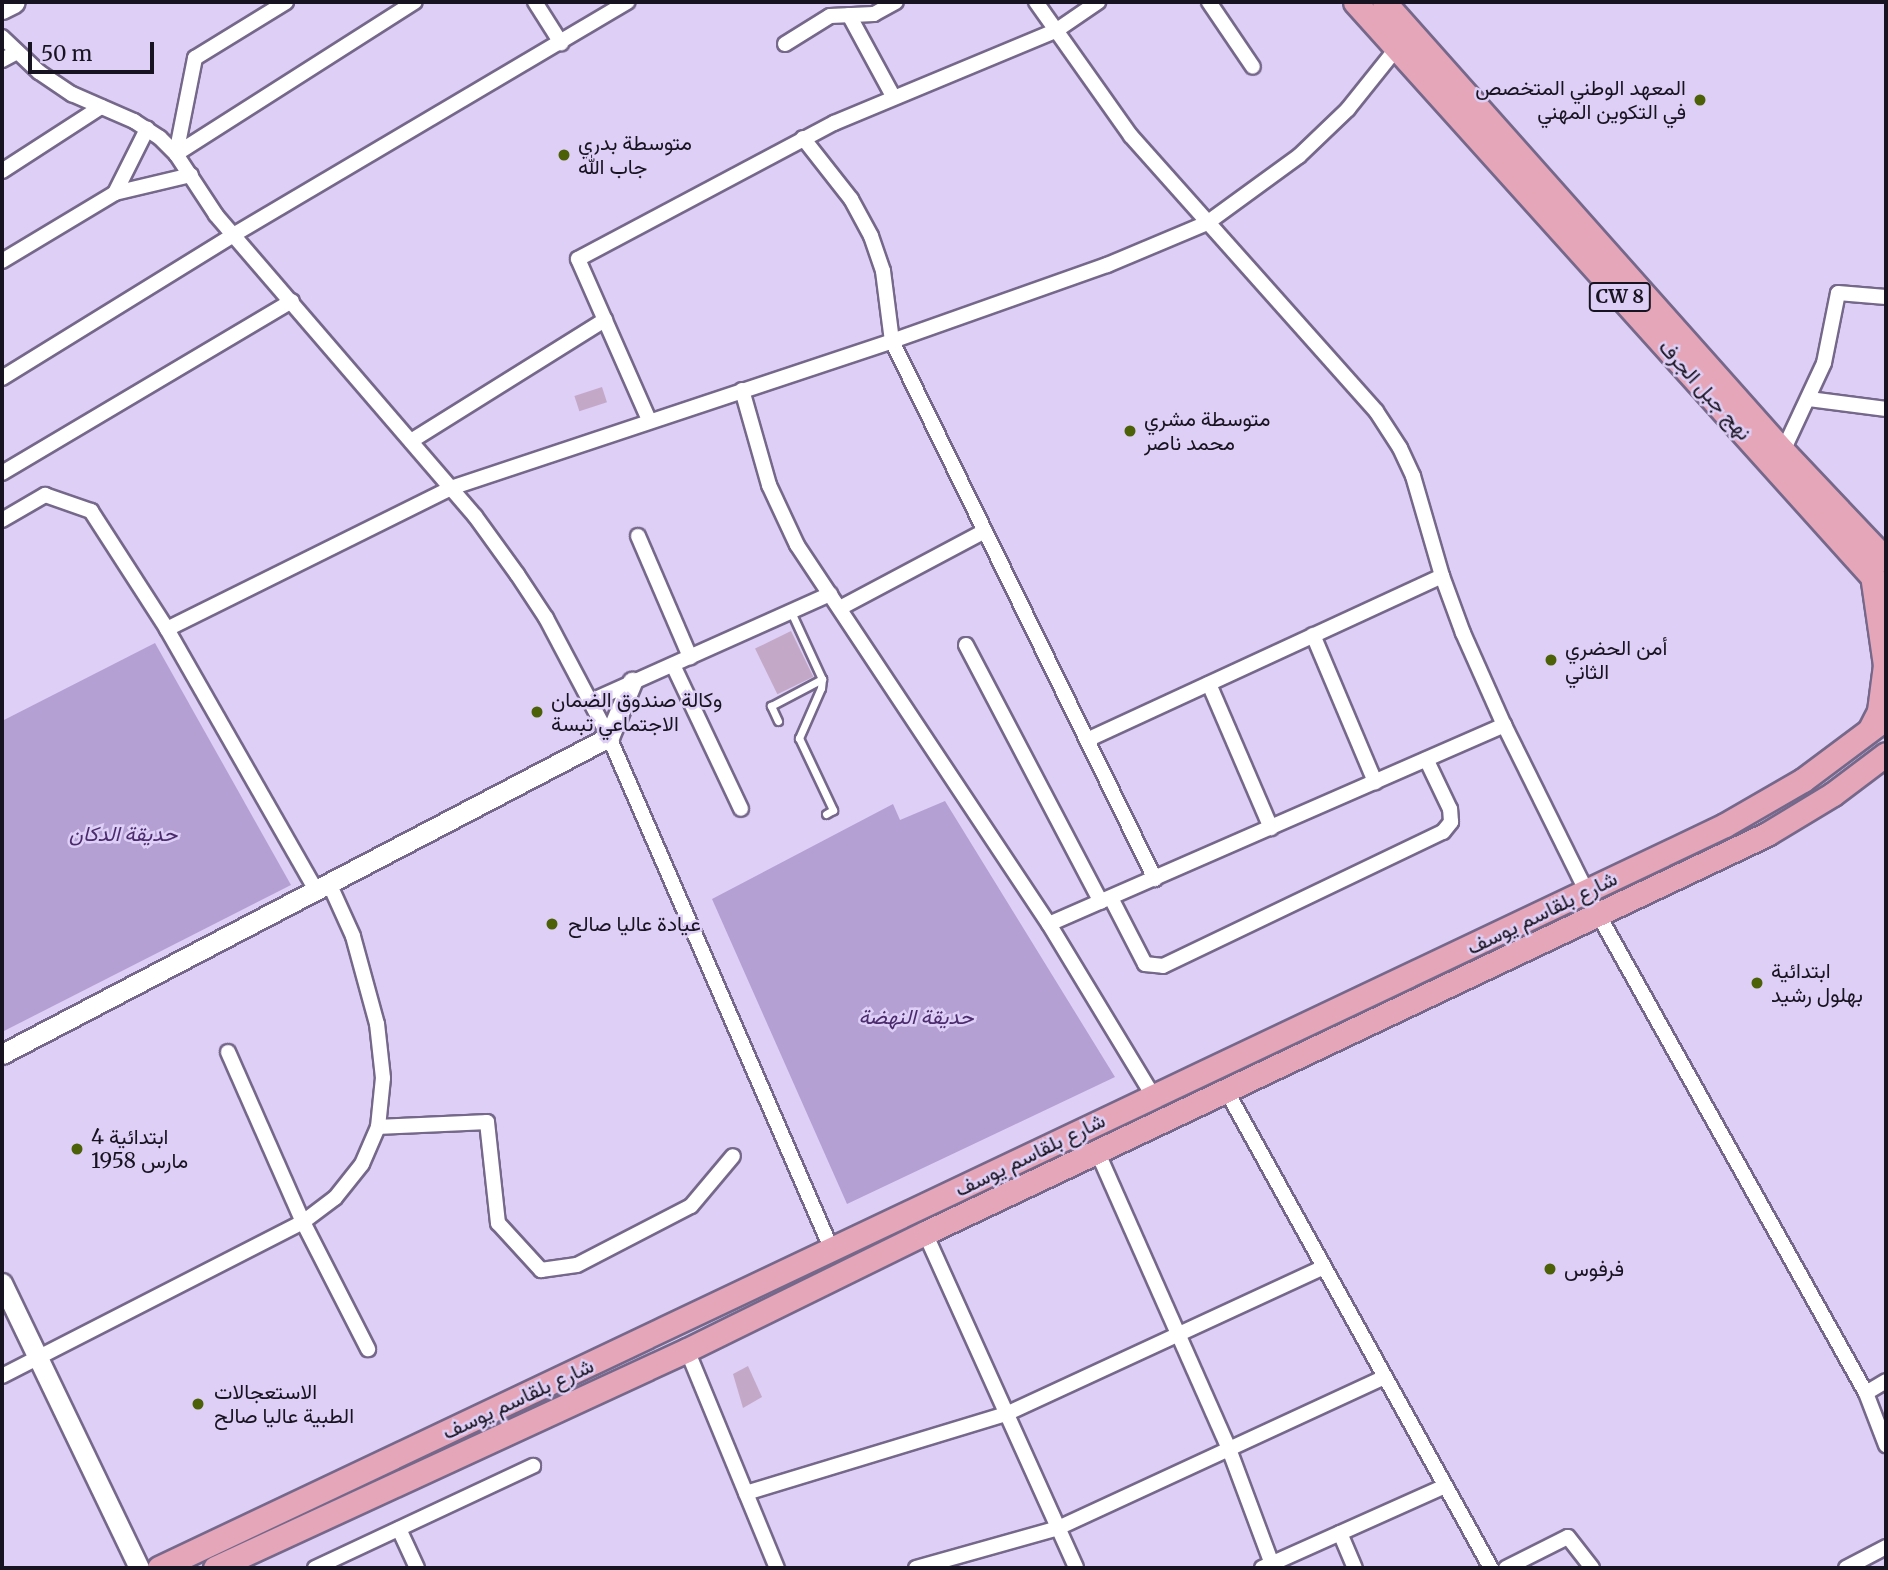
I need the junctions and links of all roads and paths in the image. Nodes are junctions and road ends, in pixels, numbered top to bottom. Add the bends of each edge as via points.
1 (14, 2) edge
2 (286, 2) edge
3 (415, 2) edge
4 (535, 2) edge
5 (628, 2) edge
6 (896, 2) edge
7 (1036, 2) edge
8 (1098, 2) edge
9 (1209, 2) edge
10 (1355, 2) edge
11 (1384, 2) edge
12 (2, 8) edge
13 (849, 15) junction
14 (1057, 30) junction
15 (2, 37) edge
16 (561, 43) junction
17 (785, 44) dead end
18 (1396, 49) junction
19 (17, 52) junction
20 (2, 60) edge
21 (1253, 67) dead end
22 (893, 96) junction
23 (101, 107) junction
24 (147, 129) junction
25 (803, 138) junction
26 (176, 154) junction
27 (2, 171) edge
28 (191, 175) junction
29 (115, 193) junction
30 (1207, 223) junction
31 (235, 234) junction
32 (2, 261) edge
33 (1886, 297) edge
34 (292, 302) junction
35 (605, 320) junction
36 (892, 341) junction
37 (2, 377) edge
38 (742, 390) junction
39 (1809, 399) junction
40 (1886, 409) edge
41 (649, 420) junction
42 (411, 441) junction
43 (1783, 451) junction
44 (2, 473) edge
45 (451, 488) junction
46 (2, 520) edge
47 (985, 531) junction
48 (638, 536) dead end
49 (1879, 542) edge
50 (1881, 575) edge
51 (1442, 576) junction
52 (830, 594) junction
53 (840, 608) junction
54 (791, 612) junction
55 (167, 629) junction
56 (1313, 635) junction
57 (965, 645) dead end
58 (690, 657) junction
59 (673, 665) junction
60 (822, 678) junction
61 (632, 682) junction
62 (1209, 684) junction
63 (591, 701) junction
64 (1886, 718) edge
65 (778, 721) dead end
66 (1504, 725) junction
67 (1868, 733) junction
68 (609, 737) junction
69 (1087, 740) junction
70 (1886, 754) edge
71 (1426, 759) junction
72 (1375, 782) junction
73 (741, 809) dead end
74 (826, 814) dead end
75 (1271, 828) junction
76 (1155, 880) junction
77 (323, 887) junction
78 (1587, 891) junction
79 (1106, 900) junction
80 (1598, 914) junction
81 (1049, 924) junction
82 (228, 1052) dead end
83 (2, 1054) edge
84 (1226, 1090) junction
85 (1153, 1096) junction
86 (378, 1127) junction
87 (1097, 1151) junction
88 (733, 1156) dead end
89 (303, 1222) junction
90 (925, 1233) junction
91 (832, 1250) junction
92 (1324, 1267) junction
93 (2, 1283) edge
94 (1179, 1332) junction
95 (368, 1349) dead end
96 (687, 1350) junction
97 (39, 1357) junction
98 (2, 1376) edge
99 (1385, 1377) junction
100 (1886, 1381) edge
101 (1866, 1393) junction
102 (1006, 1414) junction
103 (1886, 1446) edge
104 (1229, 1449) junction
105 (533, 1466) dead end
106 (1446, 1486) junction
107 (746, 1493) junction
108 (1058, 1528) junction
109 (399, 1529) junction
110 (1340, 1534) junction
111 (1886, 1547) edge
112 (935, 1565) edge
113 (1267, 1566) edge
114 (1850, 1567) edge
115 (139, 1568) edge
116 (159, 1568) edge
117 (215, 1568) edge
118 (315, 1568) edge
119 (417, 1568) edge
120 (777, 1568) edge
121 (916, 1568) edge
122 (1076, 1568) edge
123 (1355, 1568) edge
124 (1491, 1568) edge
125 (1506, 1568) edge
126 (1592, 1568) edge

1 - 12 main road
2 - 26 street via 195,58
3 - 26 street
4 - 16 street
5 - 16 street
6 - 13 street via 874,14
7 - 14 street
8 - 14 street
9 - 21 street
10 - 18 main road, نهج جبل الجرف / CW 8
11 - 43 main road, نهج جبل الجرف / CW 8
13 - 17 street via 830,16
13 - 22 street
14 - 22 street
14 - 30 street via 1131,136
15 - 19 street
16 - 31 street
18 - 30 street via 1348,109 1299,156
18 - 50 main road, نهج جبل الجرف / CW 8
19 - 20 street
19 - 23 street via 61,87
22 - 25 street
23 - 24 street
23 - 27 street
24 - 26 street
24 - 29 street
25 - 35 street via 578,259
25 - 36 street via 851,199 871,236 883,271
26 - 28 street
28 - 29 street
28 - 31 street via 216,215
29 - 32 street
30 - 36 street via 1107,265
30 - 51 street via 1388,428 1413,476
31 - 34 street
31 - 37 street
33 - 39 street via 1838,293 1824,363
34 - 42 street
34 - 44 street
35 - 41 street
35 - 42 street
36 - 38 street
36 - 47 street
38 - 41 street
38 - 52 street via 782,517
39 - 40 street
39 - 43 street
41 - 45 street
42 - 45 street
43 - 49 main road, نهج جبل الجرف / CW 8
45 - 55 street
45 - 63 street via 517,574
46 - 55 street via 45,495 91,511
47 - 53 street
47 - 69 street
48 - 58 street
49 - 50 main road, نهج جبل الجرف / CW 8
50 - 67 main road via 1885,665 1879,711
51 - 56 street
51 - 66 street
52 - 53 street
52 - 54 street
53 - 81 street
54 - 58 street
54 - 60 lane
55 - 77 street
56 - 62 street
56 - 72 street
57 - 79 street
58 - 59 street
59 - 61 street
59 - 73 street
60 - 65 lane via 771,706
60 - 74 lane via 799,737 833,810
61 - 63 street
61 - 68 street
62 - 69 street
62 - 75 street
63 - 68 street
64 - 67 main road, شارع بلقاسم يوسف
66 - 71 street
66 - 78 street
67 - 78 main road, شارع بلقاسم يوسف via 1803,780 1725,825
68 - 77 street
68 - 91 street
69 - 76 street
70 - 80 main road, شارع بلقاسم يوسف via 1833,794 1767,834
71 - 72 street
71 - 79 street via 1450,809 1451,822 1443,832 1163,966 1145,964
72 - 75 street
75 - 76 street
76 - 79 street
77 - 83 street
77 - 86 street via 353,936 377,1024 383,1078
78 - 80 street
78 - 85 main road, شارع بلقاسم يوسف
79 - 81 street
80 - 84 main road, شارع بلقاسم يوسف
80 - 101 street
81 - 85 street
82 - 89 street
84 - 87 main road, شارع بلقاسم يوسف
84 - 92 street
85 - 91 main road, شارع بلقاسم يوسف
86 - 88 street via 487,1122 498,1223 541,1270 577,1265 691,1206
86 - 89 street via 362,1164 335,1198
87 - 90 main road, شارع بلقاسم يوسف
87 - 94 street
89 - 95 street
89 - 97 street
90 - 96 main road, شارع بلقاسم يوسف
90 - 102 street
91 - 116 main road, شارع بلقاسم يوسف
92 - 94 street
92 - 99 street
93 - 97 street
94 - 102 street
94 - 104 street
96 - 107 street
96 - 117 main road, شارع بلقاسم يوسف
97 - 98 street
97 - 115 street
99 - 104 street
99 - 106 street
100 - 101 street
101 - 103 street
102 - 107 street
102 - 108 street
104 - 108 street
104 - 113 street
105 - 109 street
106 - 110 street
106 - 124 street
107 - 120 street
108 - 112 street
108 - 122 street
109 - 118 street
109 - 119 street
110 - 113 street
110 - 123 street
111 - 114 street
112 - 121 street
125 - 126 street via 1568,1537

